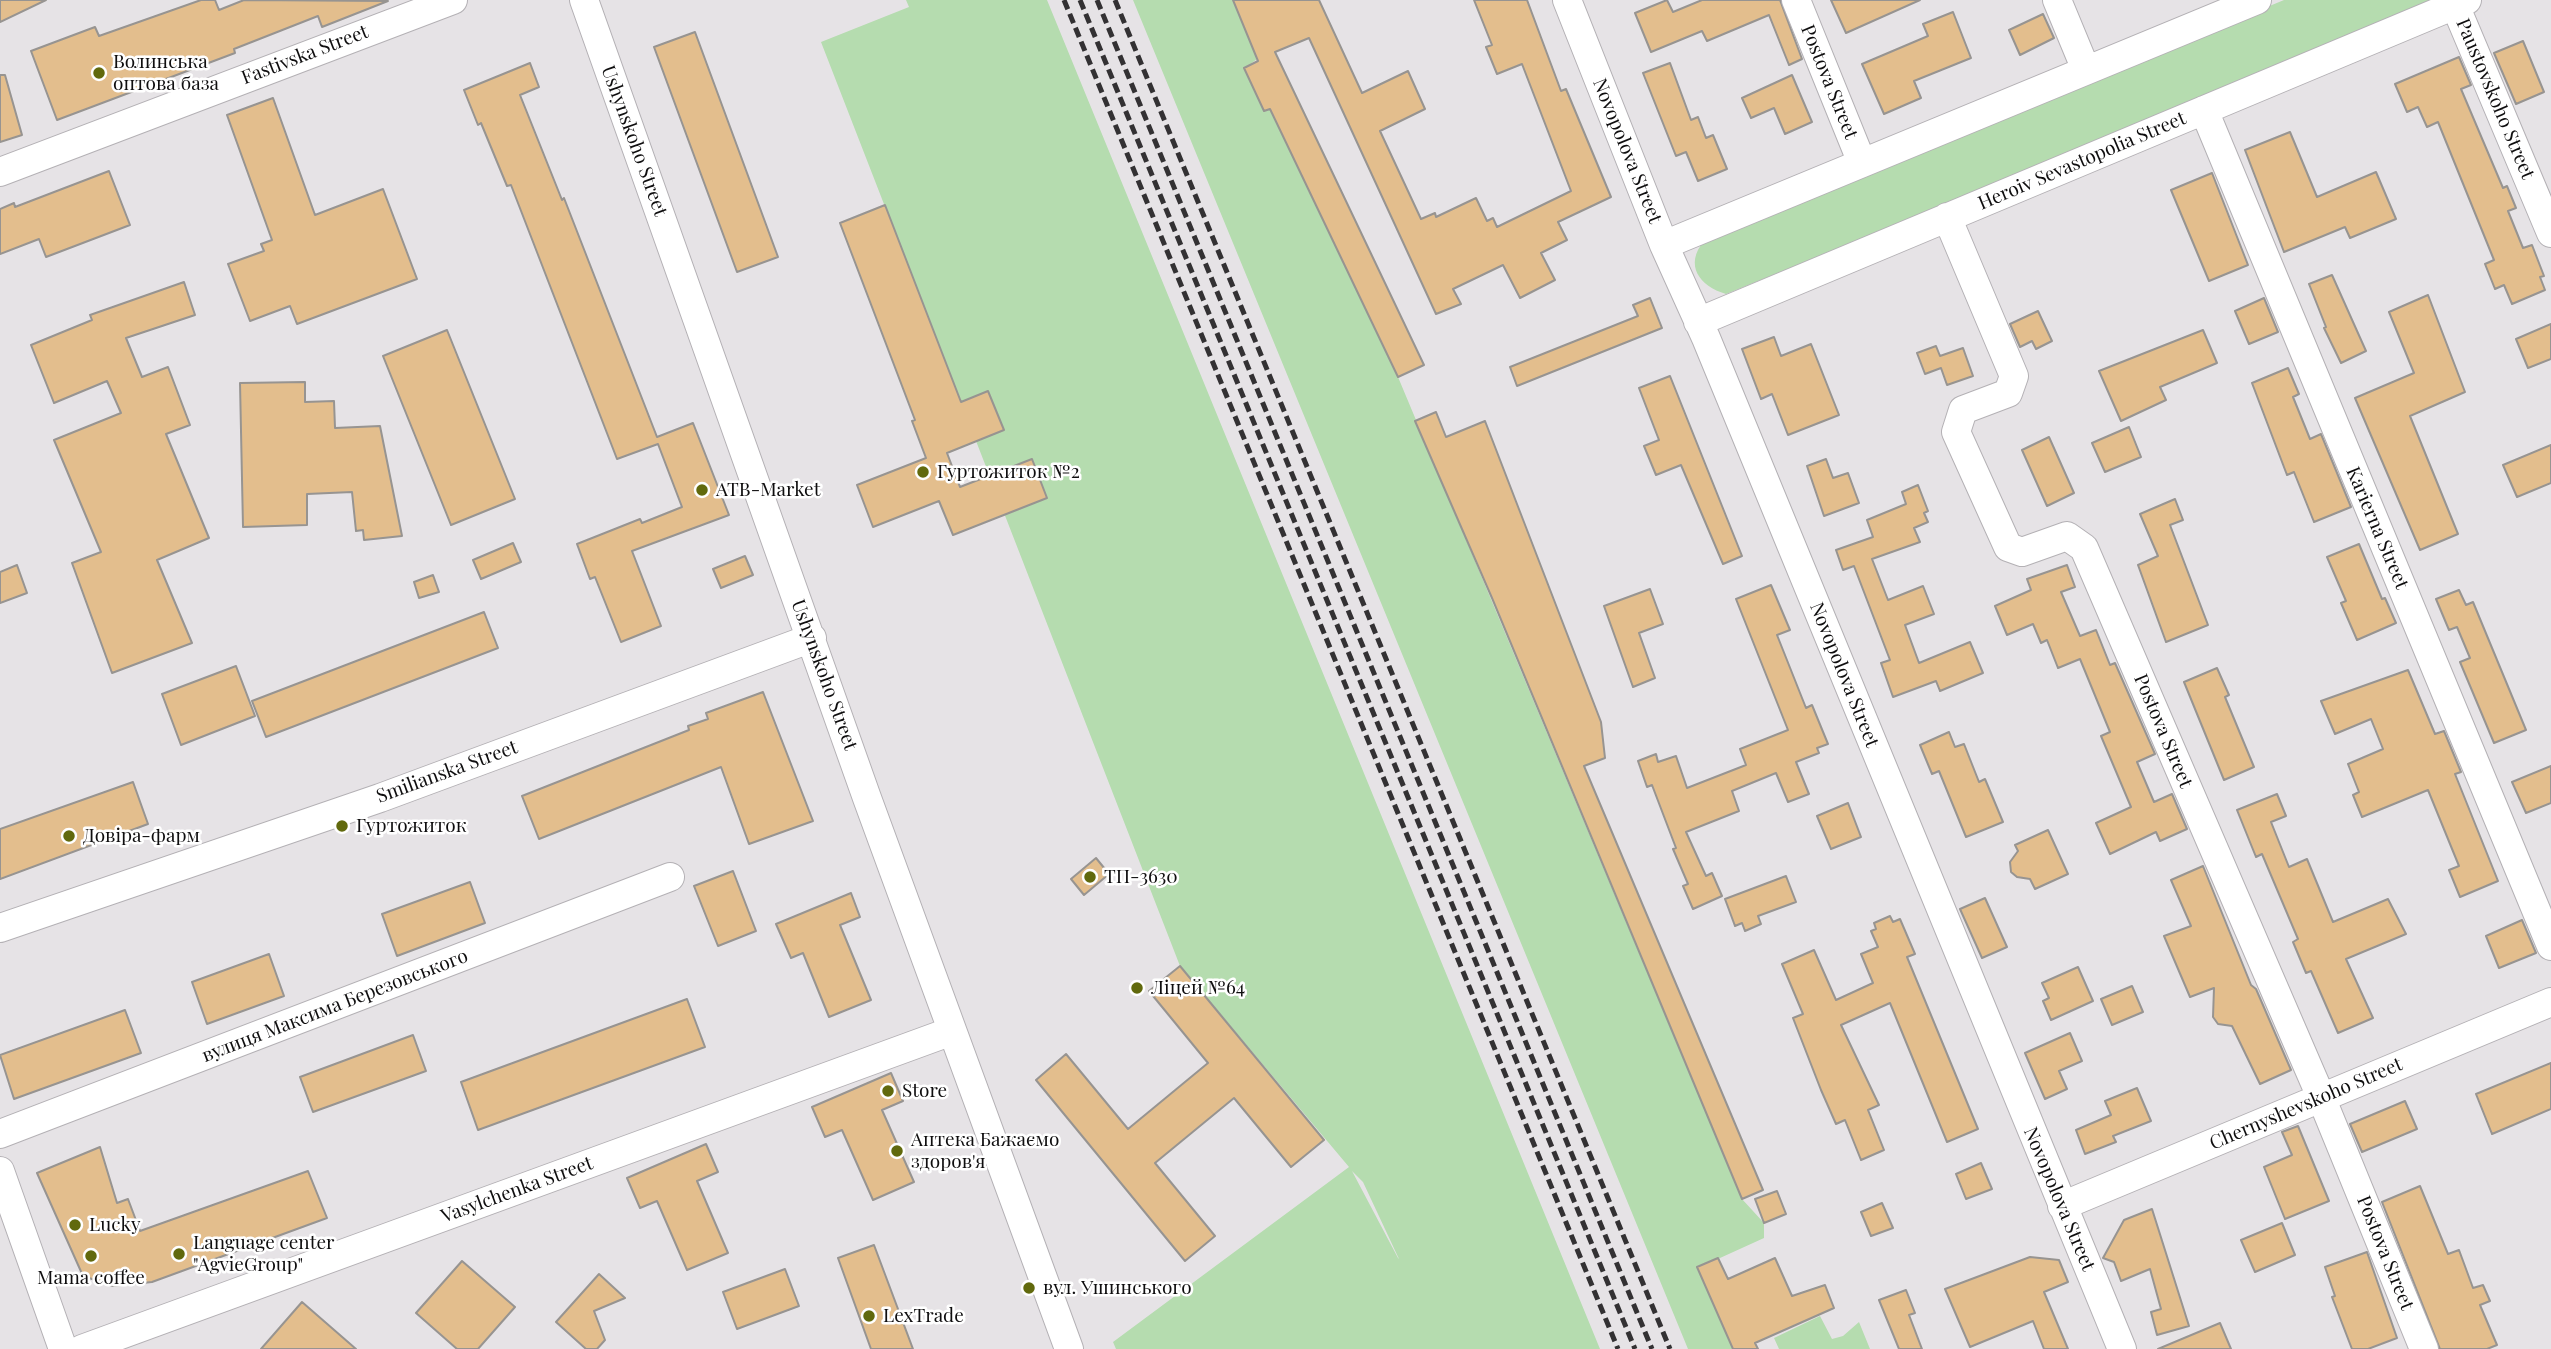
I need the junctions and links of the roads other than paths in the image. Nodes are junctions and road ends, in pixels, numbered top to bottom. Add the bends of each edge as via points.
1 (453, 0) edge
2 (584, 0) edge
3 (1567, 0) edge
4 (1796, 0) edge
5 (2057, 0) edge
6 (2257, 0) edge
7 (2461, 2) edge
8 (2086, 70) junction
9 (2204, 110) junction
10 (1862, 163) junction
11 (0, 172) edge
12 (1947, 217) junction
13 (2551, 233) edge
14 (1664, 245) junction
15 (1698, 322) junction
16 (812, 638) junction
17 (670, 877) dead end
18 (0, 928) edge
19 (2551, 946) edge
20 (2551, 1002) edge
21 (952, 1031) junction
22 (2321, 1097) junction
23 (0, 1133) edge
24 (0, 1171) edge
25 (2062, 1206) junction
26 (63, 1349) edge
27 (82, 1349) edge
28 (1069, 1349) edge
29 (2122, 1349) edge
30 (2424, 1349) edge

1 - 11 street, Fastivska Street
2 - 16 street, Ushynskoho Street
3 - 14 street, Novopolova Street
4 - 10 street, Postova Street
5 - 8 street
6 - 8 street
7 - 9 street, Heroiv Sevastopolia Street
7 - 13 street, Paustovskoho Street
8 - 10 street
9 - 12 street, Heroiv Sevastopolia Street
9 - 19 street, Karierna Street
10 - 14 street
12 - 15 street, Heroiv Sevastopolia Street
12 - 22 street, Postova Street via 2014,376 2008,393 1963,410 1956,432 2008,547 2022,552 2067,536 2084,548
14 - 15 street, Novopolova Street
15 - 25 street, Novopolova Street
16 - 18 street, Smilianska Street via 380,798
16 - 21 street, Ushynskoho Street
17 - 23 street, вулиця Максима Березовського
20 - 22 street, Chernyshevskoho Street
21 - 27 street, Vasylchenka Street
21 - 28 street, Ushynskoho Street
22 - 25 street, Chernyshevskoho Street
22 - 30 street, Postova Street
24 - 26 street
25 - 29 street, Novopolova Street

